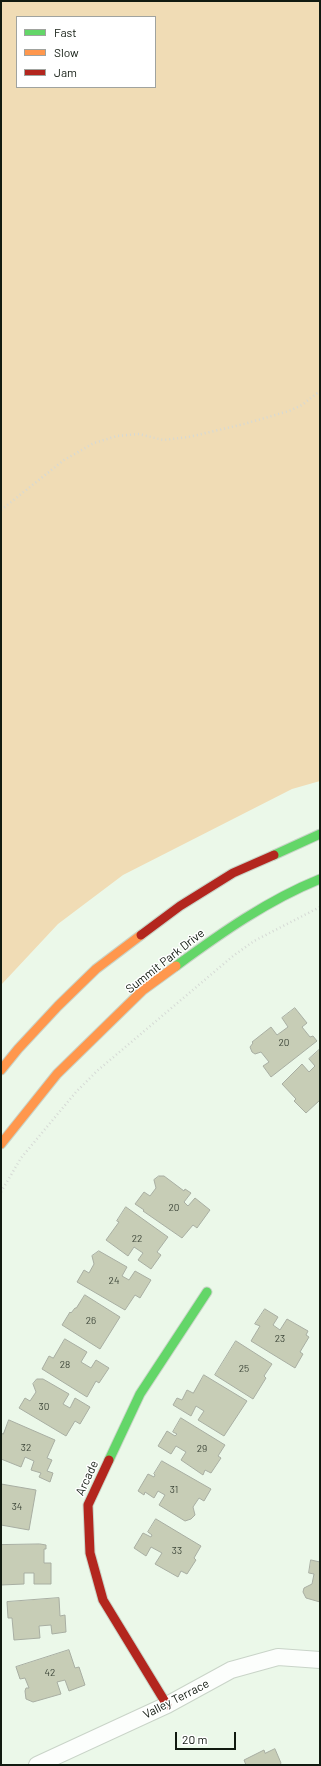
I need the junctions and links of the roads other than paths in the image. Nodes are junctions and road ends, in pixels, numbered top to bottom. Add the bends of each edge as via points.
1 (320, 834) edge
2 (320, 879) edge
3 (1, 1070) edge
4 (1, 1144) edge
5 (207, 1292) dead end
6 (320, 1660) edge
7 (167, 1705) junction
8 (37, 1765) edge

1 - 3 street via 233,873 180,906 138,937 96,969 58,1006
2 - 4 street, Summit Park Drive via 227,928 143,990 57,1074
5 - 7 street, Arcade via 140,1394 88,1505 90,1553 103,1600
6 - 7 street, Valley Terrace via 278,1657 231,1670
7 - 8 street, Valley Terrace

